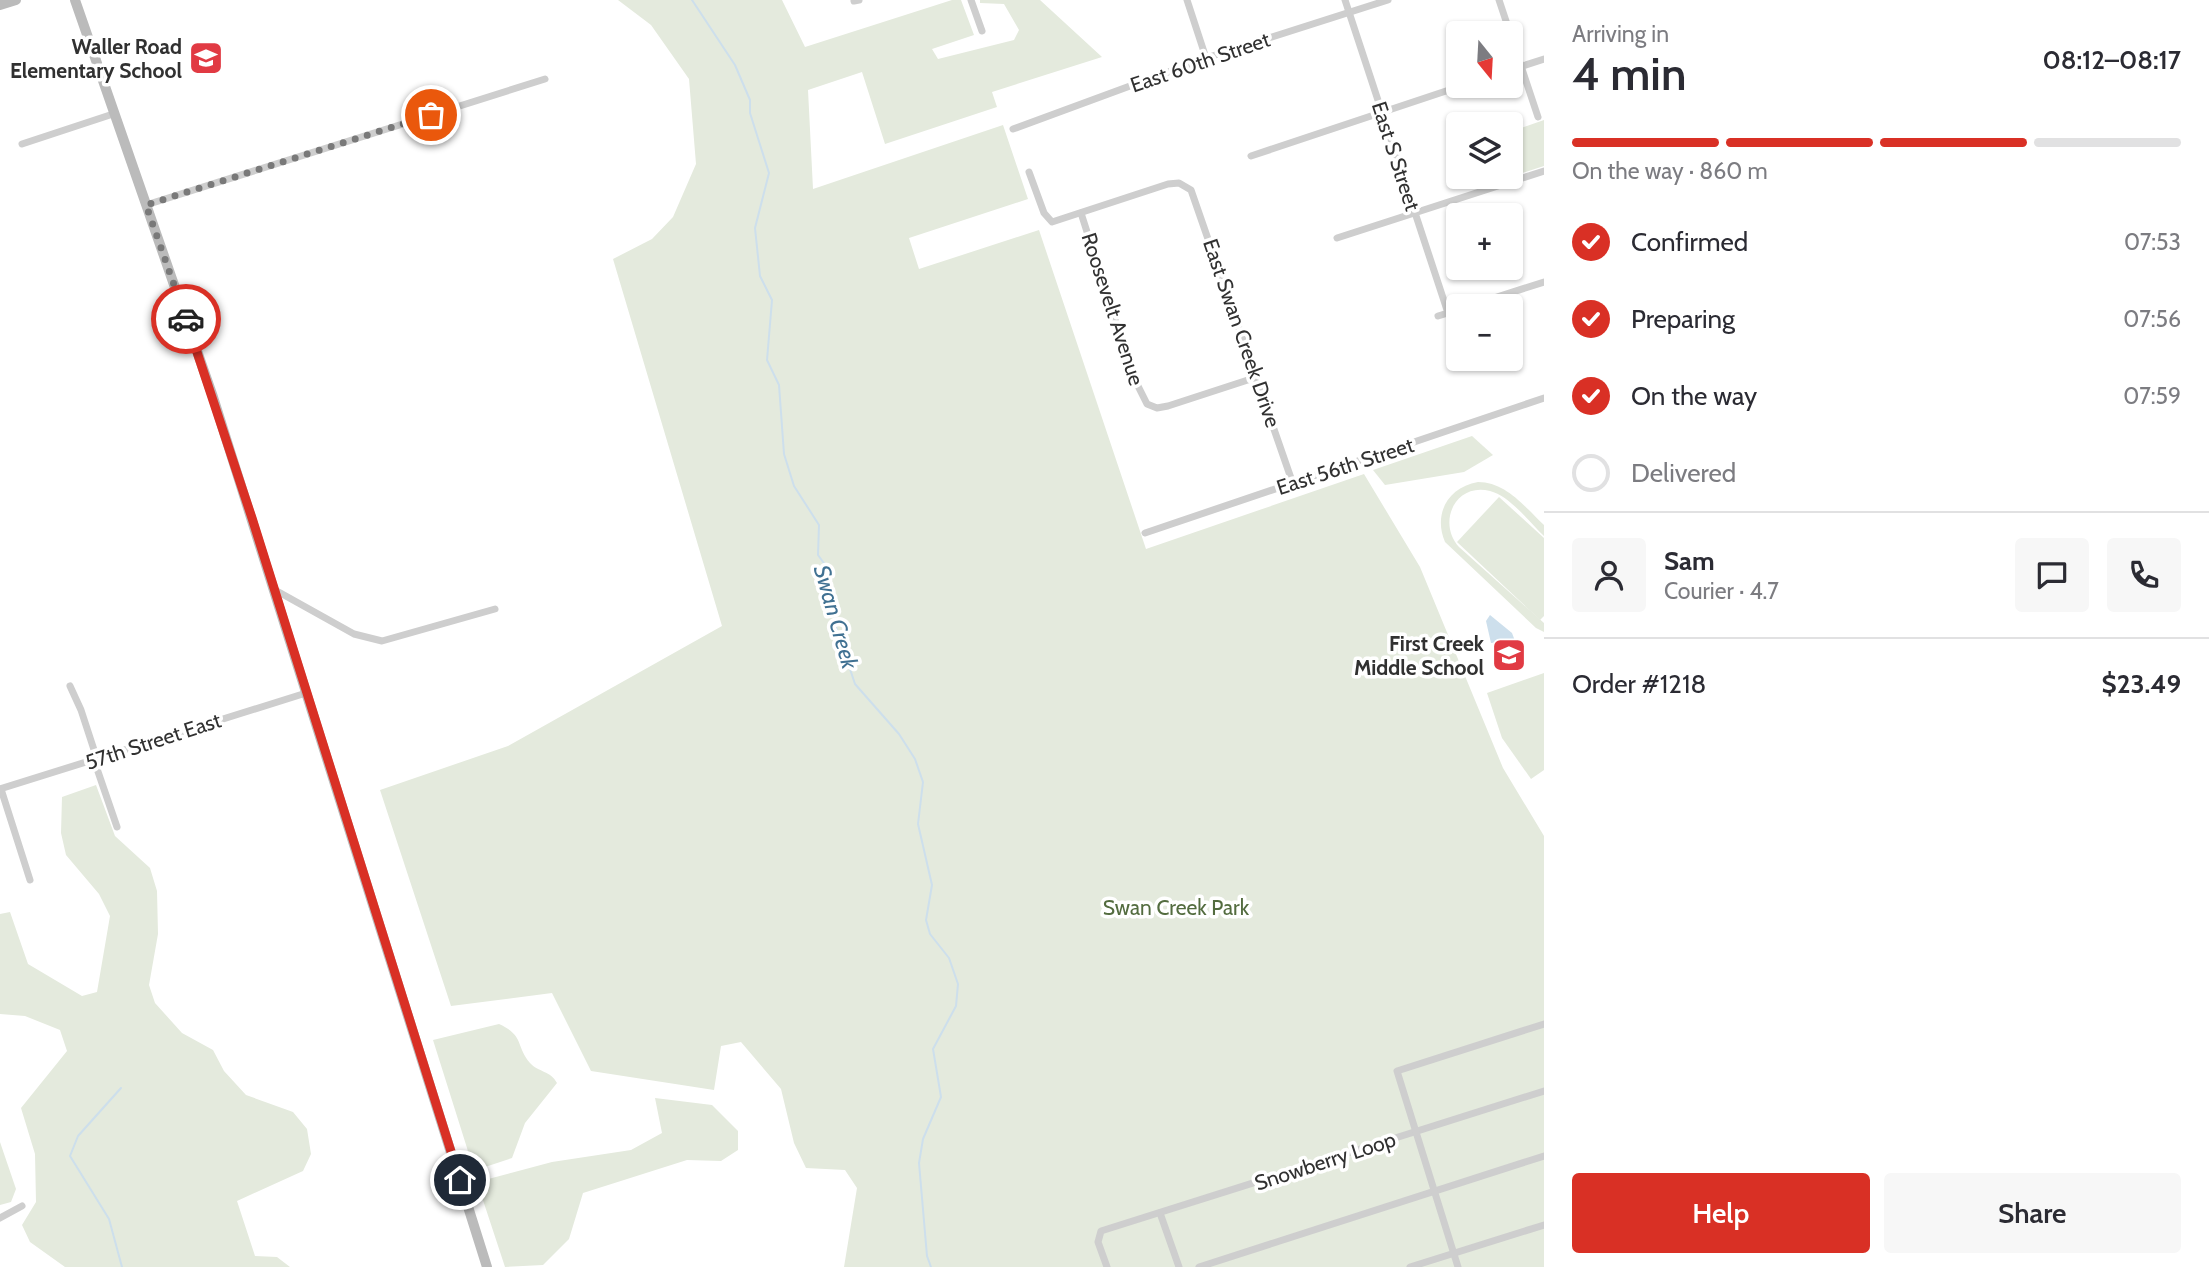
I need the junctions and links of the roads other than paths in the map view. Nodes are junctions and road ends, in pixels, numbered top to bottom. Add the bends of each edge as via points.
1 (16, 0) edge
2 (75, 0) edge
3 (971, 0) edge
4 (1187, 0) edge
5 (1345, 0) edge
6 (1388, 0) edge
7 (1499, 0) edge
8 (0, 5) edge
9 (1349, 13) junction
10 (1506, 21) edge
11 (982, 31) dead end
12 (1206, 58) junction
13 (1544, 58) edge
14 (1523, 65) edge
15 (1523, 72) edge
16 (545, 79) dead end
17 (1446, 91) edge
18 (1381, 112) junction
19 (113, 114) junction
20 (1538, 117) dead end
21 (1013, 129) dead end
22 (22, 144) dead end
23 (1251, 156) dead end
24 (1544, 171) edge
25 (1029, 172) dead end
26 (146, 205) junction
27 (1415, 212) junction
28 (1081, 213) junction
29 (1337, 237) dead end
30 (1544, 282) edge
31 (1506, 294) edge
32 (1446, 307) edge
33 (1446, 314) edge
34 (1438, 316) dead end
35 (1257, 377) junction
36 (1544, 398) edge
37 (1293, 484) junction
38 (1145, 533) dead end
39 (275, 590) junction
40 (495, 610) dead end
41 (70, 686) dead end
42 (306, 693) junction
43 (95, 759) junction
44 (1, 789) edge
45 (117, 827) dead end
46 (30, 880) dead end
47 (1544, 1024) edge
48 (1544, 1091) edge
49 (1416, 1132) junction
50 (1544, 1156) edge
51 (1434, 1191) junction
52 (22, 1206) dead end
53 (1160, 1213) junction
54 (0, 1218) edge
55 (1544, 1225) edge
56 (1454, 1253) junction
57 (488, 1267) edge
58 (1107, 1267) edge
59 (1179, 1267) edge
60 (1199, 1267) edge
61 (1410, 1267) edge
62 (1458, 1267) edge

1 - 8 street
2 - 19 street
3 - 11 street
4 - 12 street
5 - 9 street, East S Street
6 - 9 street, East 60th Street
7 - 10 street
9 - 12 street, East 60th Street
9 - 18 street, East S Street
12 - 21 street, East 60th Street
13 - 14 street
15 - 20 street
16 - 26 street
17 - 18 street
18 - 23 street
18 - 27 street, East S Street
19 - 22 street
19 - 26 street
24 - 27 street
25 - 28 street via 1047,219 1054,222
26 - 39 street
27 - 29 street
27 - 32 street, East S Street
28 - 35 street, East Swan Creek Drive via 1168,184 1186,186 1196,198
28 - 35 street, Roosevelt Avenue via 1133,376 1147,404 1168,406
30 - 31 street
33 - 34 street
35 - 37 street, East Swan Creek Drive
36 - 37 street, East 56th Street
37 - 38 street, East 56th Street
39 - 40 street via 354,634 382,641
39 - 42 street
41 - 43 street via 82,710
42 - 43 street, 57th Street East
42 - 57 street
43 - 44 street, 57th Street East
43 - 45 street
44 - 46 street
47 - 49 street, Snowberry Loop via 1397,1071
48 - 49 street
49 - 51 street
49 - 53 street, Snowberry Loop
50 - 51 street
51 - 56 street
51 - 60 street
52 - 54 street
53 - 58 street, Snowberry Loop via 1101,1231 1098,1242
53 - 59 street
55 - 56 street
56 - 61 street
56 - 62 street

